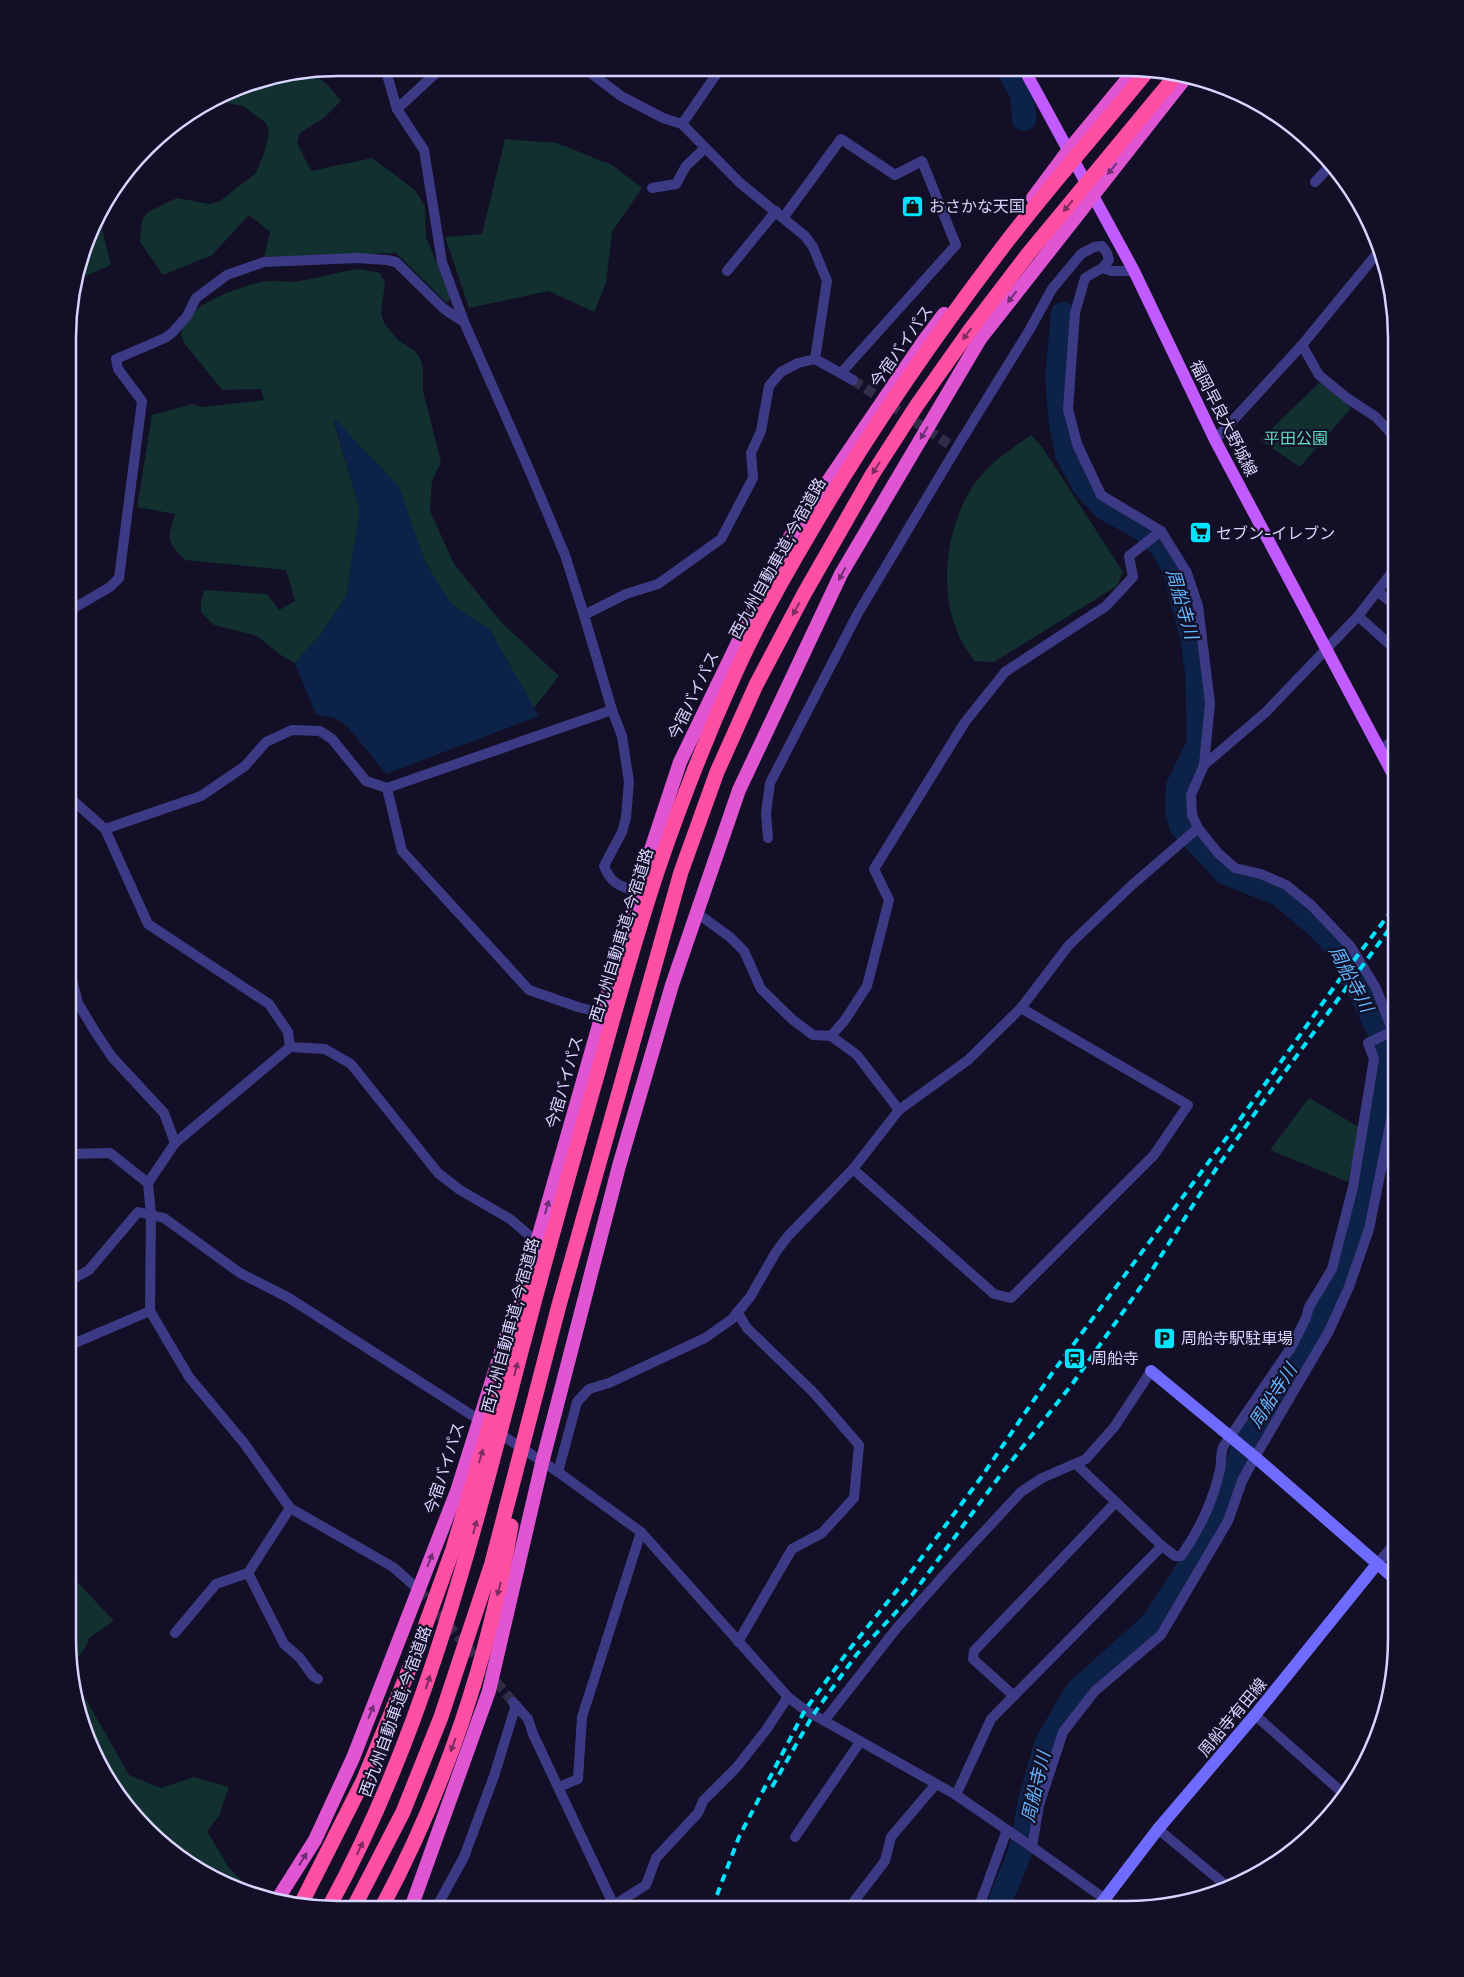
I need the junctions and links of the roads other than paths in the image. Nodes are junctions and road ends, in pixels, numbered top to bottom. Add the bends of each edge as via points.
1 (387, 76) edge
2 (433, 76) edge
3 (595, 76) edge
4 (715, 76) edge
5 (1027, 76) edge
6 (1130, 76) edge
7 (1142, 77) edge
8 (1172, 80) edge
9 (1182, 82) edge
10 (397, 109) junction
11 (682, 124) junction
12 (706, 148) junction
13 (1068, 151) junction
14 (1326, 170) edge
15 (1315, 182) dead end
16 (652, 188) dead end
17 (1093, 193) junction
18 (779, 214) junction
19 (1375, 256) edge
20 (1102, 268) junction
21 (1134, 270) junction
22 (726, 271) dead end
23 (464, 322) junction
24 (1302, 345) junction
25 (815, 359) junction
26 (841, 373) junction
27 (853, 380) tunnel mouth
28 (1388, 430) edge
29 (1215, 440) junction
30 (1161, 531) junction
31 (1388, 578) edge
32 (1378, 591) junction
33 (1388, 599) edge
34 (76, 607) edge
35 (584, 615) junction
36 (1358, 616) junction
37 (1388, 643) edge
38 (1326, 648) junction
39 (612, 710) junction
40 (1388, 744) edge
41 (1381, 750) junction
42 (1388, 764) edge
43 (1204, 765) junction
44 (386, 788) junction
45 (76, 802) edge
46 (1198, 828) junction
47 (105, 829) junction
48 (768, 838) dead end
49 (637, 892) junction
50 (697, 913) junction
51 (76, 999) edge
52 (1021, 1008) junction
53 (602, 1013) junction
54 (1388, 1023) edge
55 (831, 1036) junction
56 (1388, 1036) edge
57 (290, 1047) junction
58 (899, 1110) junction
59 (1388, 1137) edge
60 (176, 1144) junction
61 (76, 1154) edge
62 (853, 1169) junction
63 (148, 1184) junction
64 (151, 1214) junction
65 (552, 1234) junction
66 (537, 1242) junction
67 (76, 1277) edge
68 (150, 1311) junction
69 (737, 1312) junction
70 (76, 1343) edge
71 (1151, 1371) joint
72 (479, 1420) junction
73 (1231, 1437) junction
74 (525, 1438) junction
75 (1252, 1455) junction
76 (542, 1463) junction
77 (1076, 1464) junction
78 (558, 1472) junction
79 (1116, 1502) junction
80 (290, 1508) junction
81 (641, 1532) junction
82 (1162, 1546) junction
83 (1388, 1552) edge
84 (1378, 1564) junction
85 (248, 1573) junction
86 (1388, 1573) edge
87 (419, 1590) junction
88 (174, 1633) dead end
89 (738, 1642) junction
90 (318, 1679) dead end
91 (1014, 1696) junction
92 (788, 1697) junction
93 (1255, 1715) junction
94 (824, 1722) junction
95 (860, 1742) junction
96 (936, 1784) junction
97 (559, 1788) junction
98 (1340, 1790) edge
99 (956, 1795) junction
100 (1158, 1829) junction
101 (1010, 1833) junction
102 (795, 1837) dead end
103 (1032, 1847) junction
104 (1222, 1882) edge
105 (281, 1894) edge
106 (304, 1899) edge
107 (1105, 1899) joint
108 (333, 1901) edge
109 (357, 1901) edge
110 (385, 1901) edge
111 (414, 1901) edge
112 (440, 1901) edge
113 (611, 1901) edge
114 (623, 1901) edge
115 (854, 1901) edge
116 (981, 1901) edge

1 - 10 street
2 - 10 street
3 - 11 street via 621,96
4 - 11 street
5 - 13 main road, 福岡早良大野城線
6 - 13 highway, 今宿バイパス
7 - 65 highway, 西九州自動車道;今宿道路, bridge via 1009,239 898,391 850,463 734,674 659,866
8 -> 74 highway, bridge via 1028,254 917,405 872,475 756,685 717,772 681,872 558,1305
9 -> 17 highway
10 - 23 street via 424,150 442,262
11 - 12 street
12 - 16 street via 686,166 676,184
12 - 18 street via 740,183
13 - 17 main road, 福岡早良大野城線
13 - 49 highway, 今宿バイパス via 923,342 786,543 680,762
14 - 15 street
17 - 21 main road, 福岡早良大野城線
17 -> 50 highway via 980,339 841,574 740,790
18 - 22 street
18 - 25 street via 813,247 827,281
18 - 26 street via 841,139 896,175 922,161 956,246
19 - 24 street
20 - 21 street
20 - 30 street via 1085,278 1075,313 1068,409 1077,444 1101,495
20 - 48 street via 1109,260 1107,253 1102,246 1094,247 1081,254 1052,289 858,613 770,783 766,812
21 - 29 main road, 福岡早良大野城線
23 - 34 street via 444,309 396,262 387,260 264,262 227,275 196,298 173,332 116,359 118,369 142,401 119,578
23 - 35 street via 547,511
24 - 28 street via 1319,375 1376,417
24 - 29 street
25 - 26 street
25 - 35 street via 781,372 770,386 761,430 751,453 753,478 721,539 658,584 626,594
26 - 27 street
29 - 38 main road, 福岡早良大野城線
30 - 43 street via 1187,572 1198,606 1210,703
30 - 55 street via 1129,556 1133,577 1106,606 1005,672 965,722 874,869 889,900 867,986 846,1020
31 - 32 street
32 - 33 street
32 - 36 street
35 - 39 street
36 - 37 street
36 - 38 street
38 - 41 main road, 福岡早良大野城線
38 - 43 street via 1266,712
39 - 44 street
39 - 49 street via 622,736 628,791 624,825 604,866 617,885
40 - 41 street
41 - 42 main road, 福岡早良大野城線
43 - 46 street via 1190,795 1192,815
44 - 47 street via 366,781 332,739 320,731 292,730 266,742 245,766 201,796
44 - 53 street via 402,851 529,990
45 - 47 street
46 - 52 street via 1069,945
46 - 54 street via 1235,868 1261,874 1286,885 1311,905 1351,947 1376,988
47 - 57 street via 148,924 269,1004 288,1032
49 - 53 highway, 今宿バイパス
50 - 55 street via 744,951 762,989 793,1020 813,1035
50 - 76 highway via 672,985 619,1166
51 - 60 street via 112,1057 164,1113
52 - 58 street via 968,1060
52 - 62 street via 1188,1105 1154,1155 1012,1298 994,1294
66 -> 53 highway, 今宿バイパス
55 - 58 street via 857,1055
56 - 73 street via 1368,1043 1374,1059 1353,1187 1332,1269 1309,1307 1292,1346
57 - 60 street
57 - 66 street via 325,1050 351,1064 438,1173 510,1219
58 - 62 street
59 - 75 street via 1369,1229 1349,1287 1329,1331
60 - 63 street
61 - 63 street via 110,1153
62 - 69 street via 788,1236
63 - 64 street
64 - 67 street via 138,1212 89,1270
64 - 68 street
64 - 72 street via 164,1218 240,1273 289,1298
106 -> 65 highway, bridge via 364,1781 413,1660 453,1549 523,1298
108 -> 65 highway, 西九州自動車道;今宿道路, bridge via 382,1800 428,1681 468,1554
66 - 72 highway, 今宿バイパス
68 - 70 street
68 - 80 street via 190,1377 244,1443
69 - 78 street via 705,1338 609,1383 589,1389 577,1402
69 - 89 street via 747,1328 814,1392 859,1445 854,1498 822,1533 792,1550
71 - 73 main road
71 - 77 street via 1115,1426 1086,1459
72 - 76 street
87 -> 72 highway, 今宿バイパス via 457,1491
73 - 75 main road
73 - 82 street via 1220,1454 1220,1472 1201,1525 1188,1546 1181,1556 1175,1556
74 - 109 highway, bridge via 492,1563 441,1717 403,1812
74 -> 110 highway, bridge via 502,1578 473,1688 442,1776
75 - 84 main road
75 - 103 street via 1228,1521 1161,1635 1095,1691 1063,1732 1039,1805
76 - 78 street
76 - 111 highway via 490,1691
77 - 79 street
77 - 94 street via 1042,1478 1022,1492 896,1629
78 - 81 street
79 - 82 street
79 - 91 street via 974,1651 973,1659 981,1668
80 - 85 street
80 - 87 street via 393,1567
81 - 89 street
81 - 97 street via 582,1717 578,1779
82 - 91 street
83 - 84 street
84 - 86 main road
84 - 93 main road, 周船寺有田線
85 - 88 street via 216,1584
85 - 90 street via 284,1644
105 -> 87 highway, 今宿バイパス via 315,1840 353,1758
89 - 92 street
91 - 99 street via 991,1720
92 - 94 street
92 - 114 street via 736,1768 703,1801 698,1813 656,1858 646,1885
93 - 98 street
93 - 100 main road, 周船寺有田線
94 - 95 street
95 - 96 street
95 - 102 street
96 - 99 street
96 - 115 street via 891,1837 885,1861
97 - 112 street via 528,1719 515,1703 494,1776 464,1857
97 - 113 street
99 - 101 street
100 - 104 street
100 - 107 main road, 周船寺有田線
101 - 103 street
101 - 116 street
103 - 107 street

